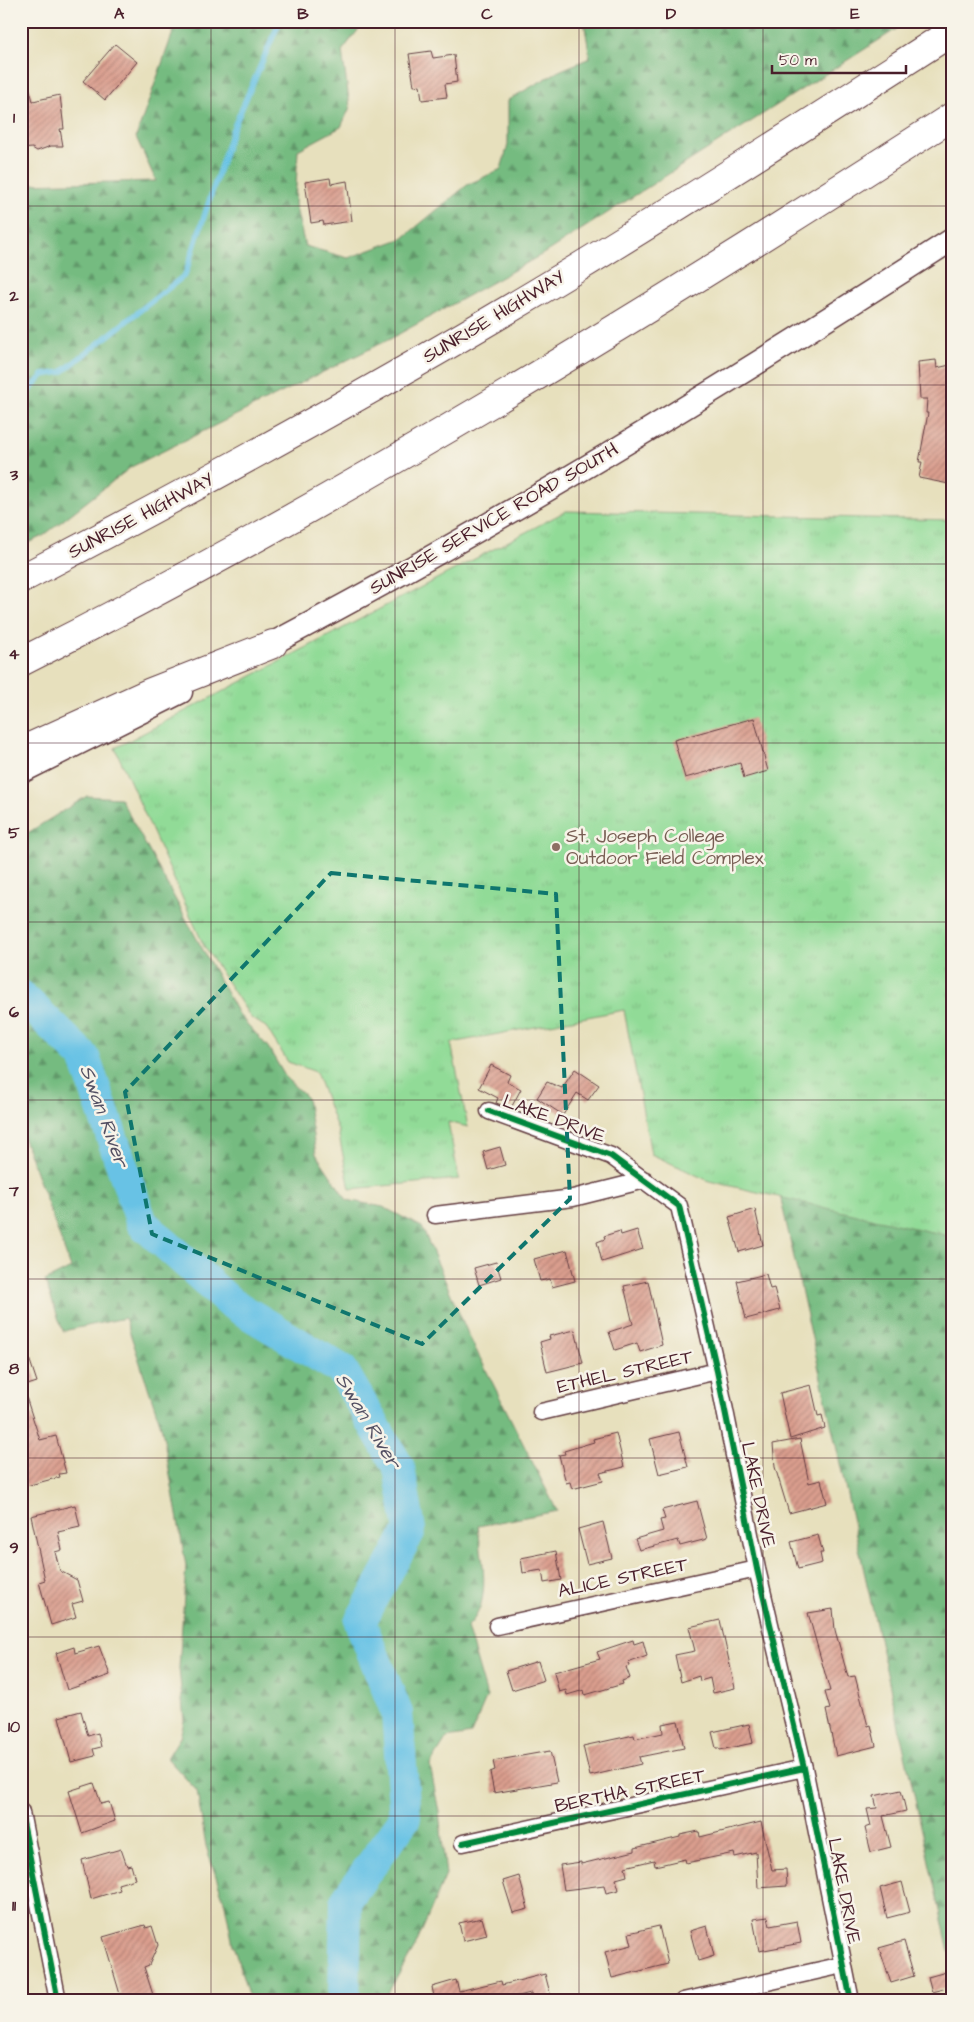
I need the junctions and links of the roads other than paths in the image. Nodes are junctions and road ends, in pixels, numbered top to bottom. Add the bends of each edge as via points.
1 (953, 31) edge
2 (953, 116) edge
3 (953, 239) edge
4 (21, 580) edge
5 (273, 644) junction
6 (21, 662) edge
7 (21, 751) edge
8 (21, 772) edge
9 (489, 1111) dead end
10 (645, 1180) junction
11 (435, 1215) dead end
12 (717, 1371) junction
13 (541, 1412) dead end
14 (757, 1569) junction
15 (497, 1626) dead end
16 (804, 1768) junction
17 (21, 1812) edge
18 (463, 1843) dead end
19 (843, 1965) junction
20 (58, 2001) edge
21 (683, 2001) edge
22 (850, 2001) edge

1 - 4 highway, SUNRISE HIGHWAY via 686,201 467,334 242,462
2 - 6 highway via 621,327 399,458 286,522
3 - 5 main road, SUNRISE SERVICE ROAD SOUTH via 557,485
5 - 7 highway via 151,692
5 - 8 main road, SUNRISE SERVICE ROAD SOUTH
9 - 10 street, LAKE DRIVE via 611,1156
10 - 11 street via 573,1198
10 - 12 street, LAKE DRIVE via 679,1206
12 - 13 street, ETHEL STREET
12 - 14 street, LAKE DRIVE
14 - 15 street, ALICE STREET
14 - 16 street, LAKE DRIVE
16 - 18 street, BERTHA STREET
16 - 19 street, LAKE DRIVE
17 - 20 street
19 - 21 street
19 - 22 street, LAKE DRIVE

